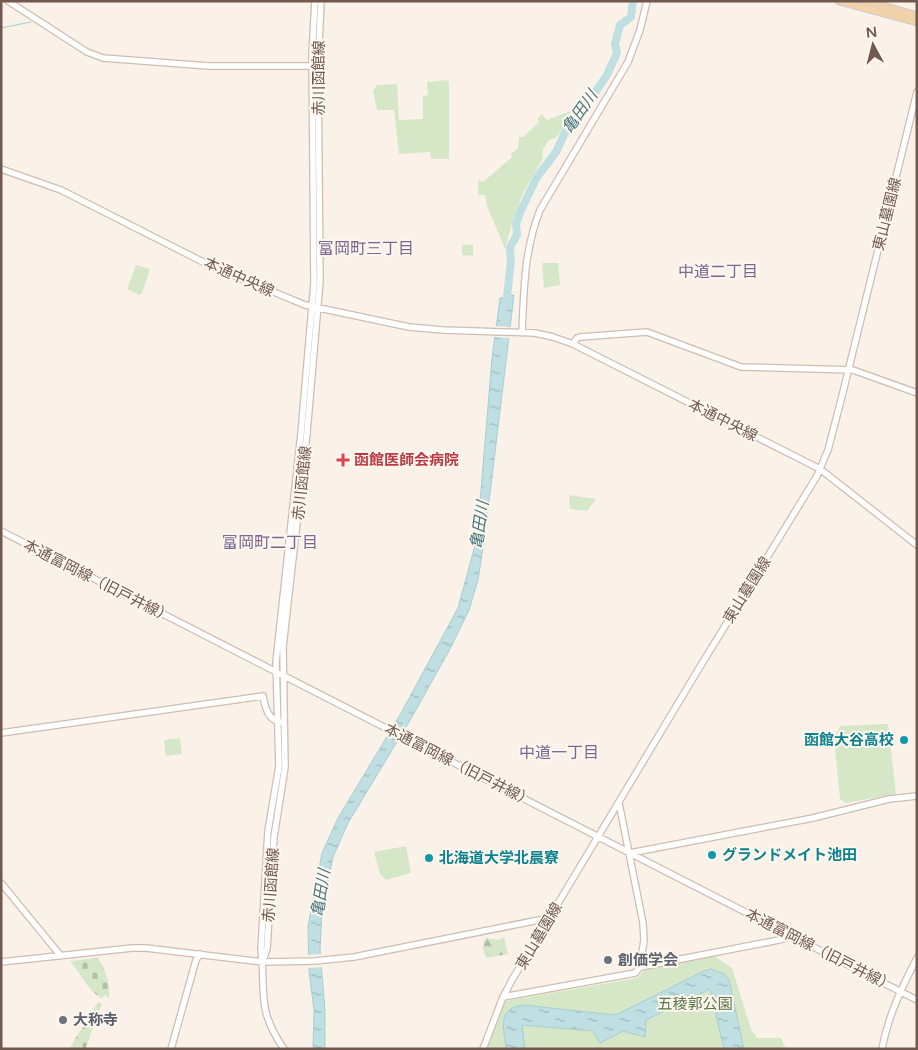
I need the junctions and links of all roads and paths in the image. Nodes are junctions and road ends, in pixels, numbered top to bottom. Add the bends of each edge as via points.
1 (8, 1) edge
2 (315, 1) edge
3 (321, 1) edge
4 (647, 1) edge
5 (839, 1) edge
6 (866, 1) edge
7 (917, 16) edge
8 (917, 22) edge
9 (315, 66) junction
10 (917, 92) edge
11 (1, 169) edge
12 (314, 308) junction
13 (522, 333) junction
14 (572, 344) junction
15 (849, 370) junction
16 (917, 393) edge
17 (820, 469) junction
18 (1, 531) edge
19 (917, 546) edge
20 (276, 673) junction
21 (283, 676) junction
22 (281, 723) junction
23 (1, 733) edge
24 (917, 796) edge
25 (619, 803) junction
26 (599, 836) junction
27 (630, 853) junction
28 (1, 883) edge
29 (549, 918) junction
30 (789, 934) junction
31 (200, 954) junction
32 (61, 956) junction
33 (917, 958) edge
34 (1, 962) edge
35 (263, 962) junction
36 (640, 967) junction
37 (901, 992) junction
38 (504, 998) junction
39 (917, 1000) edge
40 (171, 1049) edge
41 (284, 1049) edge
42 (484, 1049) edge
43 (882, 1049) edge

1 - 9 street via 87,52 103,58 209,66
2 - 9 street, 赤川函館線
3 - 9 street, 赤川函館線
4 - 13 street via 628,62 536,220 526,259
5 - 8 main road
6 - 7 main road
9 - 12 street, 赤川函館線
10 - 15 street, 東山墓園線
11 - 12 street, 本通中央線 via 61,190 210,265
12 - 13 street, 本通中央線 via 409,327
12 - 20 street, 赤川函館線
12 - 21 street, 赤川函館線
13 - 14 street, 本通中央線 via 554,337
14 - 15 street via 580,337 646,332 741,367
14 - 17 street, 本通中央線
15 - 16 street
15 - 17 street, 東山墓園線 via 830,444
17 - 19 street, 本通中央線
17 - 25 street, 東山墓園線
18 - 20 street, 本通富岡線（旧戸井線）
20 - 21 street, 本通富岡線（旧戸井線）
20 - 22 street, 赤川函館線
21 - 22 street, 赤川函館線
21 - 26 street, 本通富岡線（旧戸井線）
22 - 23 street via 274,721 269,714 262,696
22 - 35 street, 赤川函館線 via 285,767 274,837 267,949
24 - 27 street via 889,799 813,818
25 - 26 street, 東山墓園線
25 - 27 street
26 - 27 street, 本通富岡線（旧戸井線）
26 - 29 street, 東山墓園線
27 - 30 street, 本通富岡線（旧戸井線）
27 - 36 street via 644,929
28 - 32 street
29 - 35 street via 358,956 304,962
29 - 38 street, 東山墓園線
30 - 36 street via 779,940
30 - 37 street, 本通富岡線（旧戸井線）
31 - 32 street via 132,948
31 - 35 street
31 - 40 street
32 - 34 street
33 - 37 street
35 - 41 street, 赤川函館線 via 265,1011
36 - 38 street via 635,973
37 - 39 street, 本通富岡線（旧戸井線）
37 - 43 street via 888,1020
38 - 42 street, 東山墓園線

